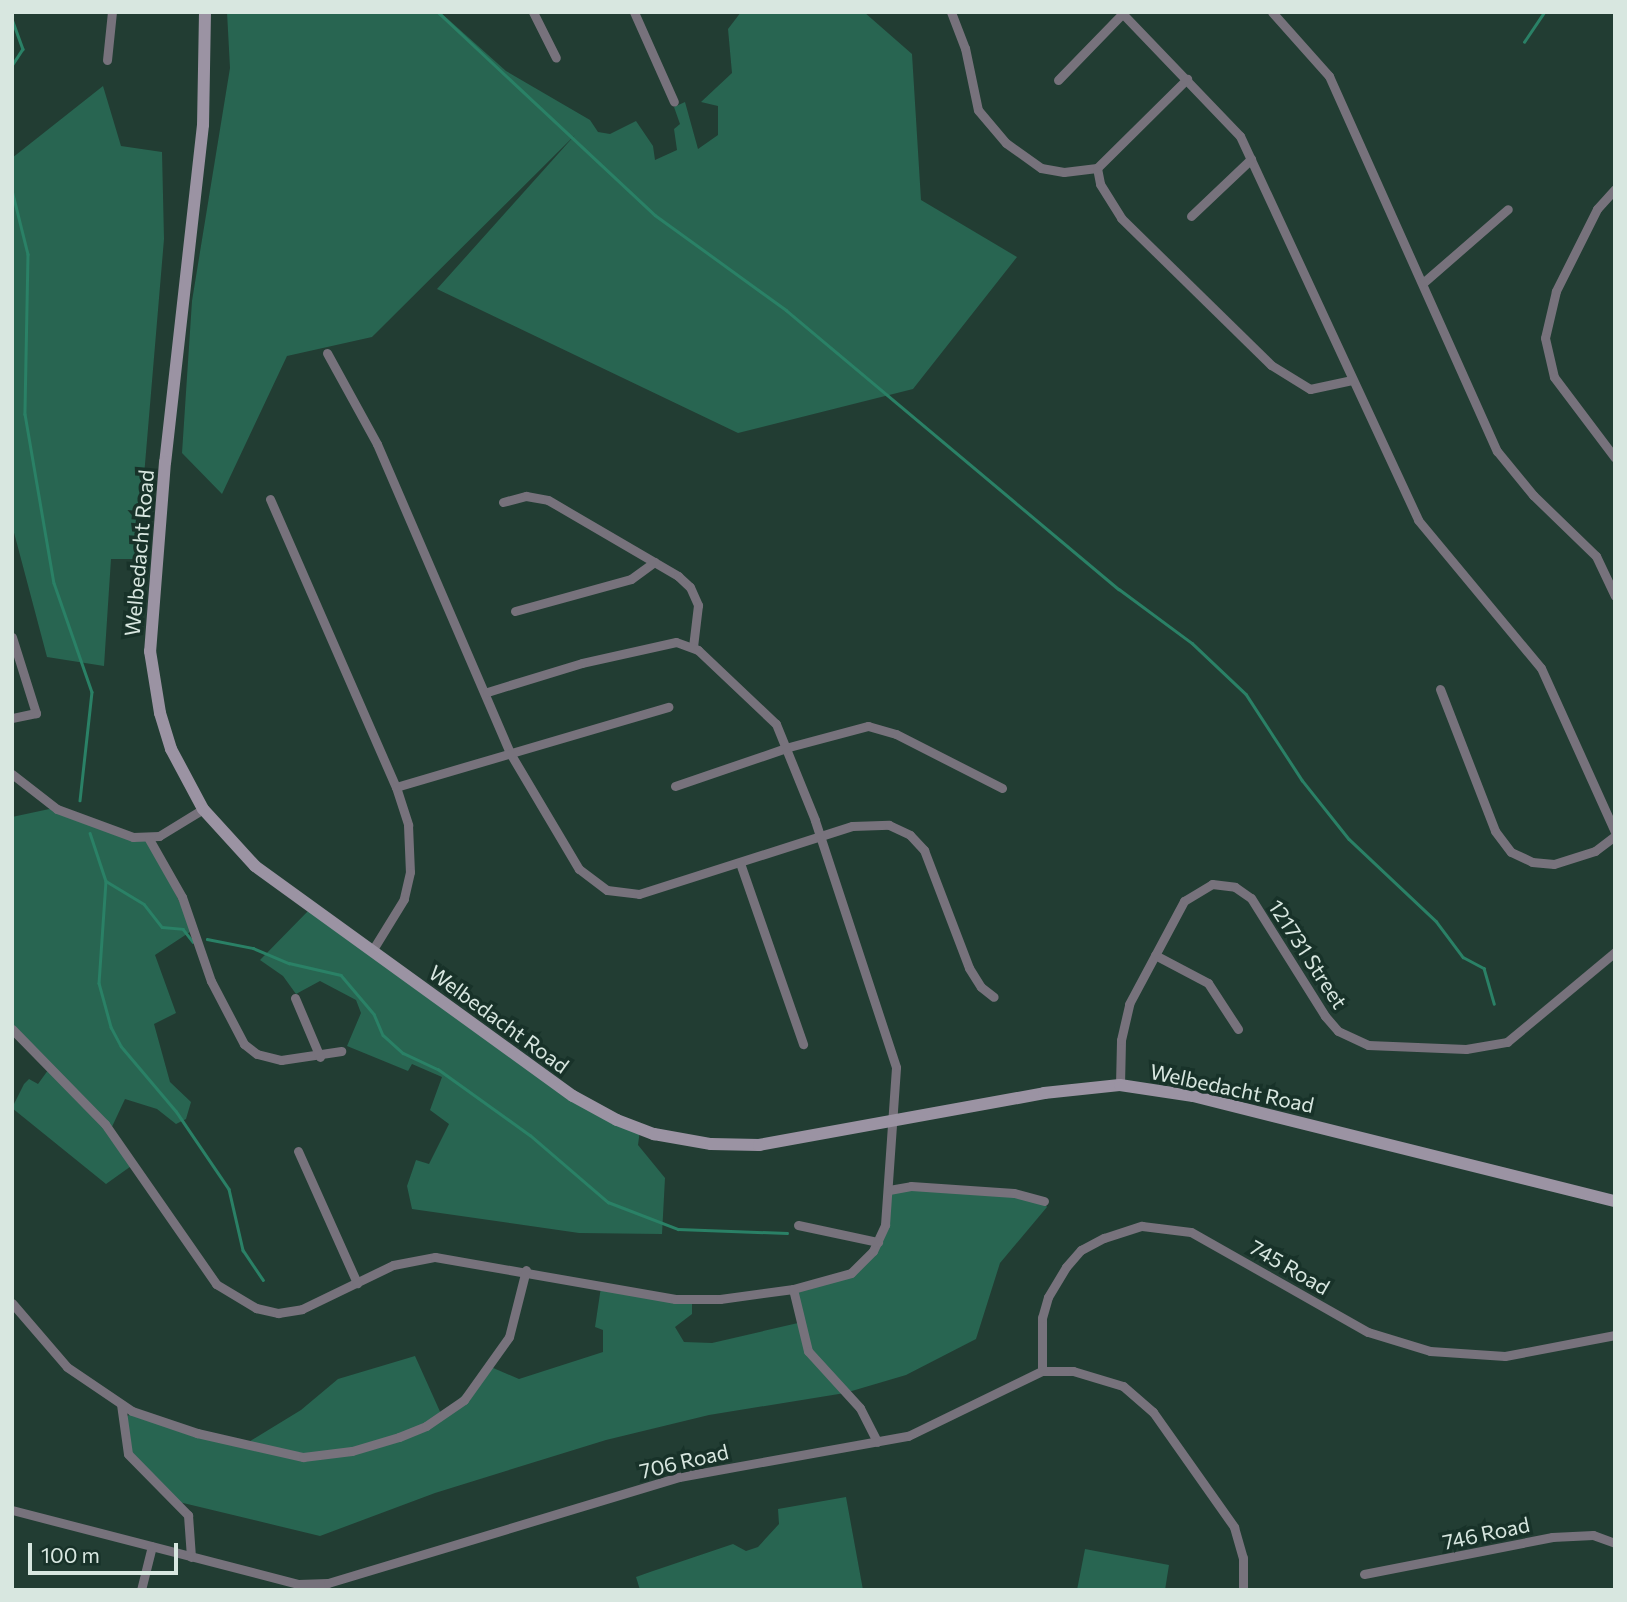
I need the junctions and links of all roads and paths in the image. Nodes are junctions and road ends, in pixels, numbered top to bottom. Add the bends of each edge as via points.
1 (112, 12) edge
2 (205, 12) edge
3 (634, 12) edge
4 (951, 12) edge
5 (1272, 12) edge
6 (1122, 13) edge
7 (533, 18) edge
8 (556, 58) dead end
9 (107, 60) dead end
10 (1187, 79) junction
11 (1058, 80) dead end
12 (674, 102) dead end
13 (1251, 159) junction
14 (1097, 168) junction
15 (1615, 189) edge
16 (1508, 209) dead end
17 (1191, 216) dead end
18 (1424, 282) junction
19 (327, 353) dead end
20 (1352, 380) junction
21 (1615, 458) edge
22 (270, 499) dead end
23 (503, 502) dead end
24 (654, 562) junction
25 (1615, 596) edge
26 (515, 611) dead end
27 (12, 637) edge
28 (693, 647) junction
29 (1440, 689) dead end
30 (487, 692) junction
31 (668, 707) dead end
32 (12, 718) edge
33 (789, 747) junction
34 (510, 753) junction
35 (12, 774) edge
36 (675, 786) dead end
37 (396, 787) junction
38 (1002, 788) dead end
39 (203, 809) junction
40 (1615, 834) edge
41 (819, 836) junction
42 (149, 838) junction
43 (740, 863) junction
44 (372, 951) junction
45 (1615, 952) edge
46 (1155, 955) junction
47 (995, 997) dead end
48 (295, 998) dead end
49 (12, 1029) edge
50 (1238, 1030) dead end
51 (803, 1044) dead end
52 (341, 1051) dead end
53 (320, 1057) junction
54 (1120, 1085) junction
55 (895, 1122) junction
56 (298, 1151) dead end
57 (889, 1190) junction
58 (1044, 1200) dead end
59 (1615, 1201) edge
60 (798, 1225) dead end
61 (878, 1242) junction
62 (526, 1270) junction
63 (357, 1283) junction
64 (793, 1289) junction
65 (12, 1303) edge
66 (1615, 1335) edge
67 (1042, 1371) junction
68 (121, 1404) junction
69 (877, 1442) junction
70 (12, 1510) edge
71 (1615, 1542) edge
72 (152, 1546) junction
73 (191, 1557) junction
74 (1364, 1574) dead end
75 (141, 1590) edge
76 (1243, 1590) edge

1 - 9 street
2 - 39 street, Welbedacht Road via 203,125 150,629 164,729
3 - 12 street
4 - 14 street via 965,48 973,99 988,125 1041,168 1064,173
5 - 18 street via 1329,76
6 - 10 street
6 - 11 street
7 - 8 street
10 - 13 street via 1220,110
10 - 14 street
13 - 17 street
13 - 20 street
14 - 20 street via 1108,199 1129,227 1271,365 1310,389
15 - 21 street via 1597,209 1556,290 1545,338 1554,377
16 - 18 street
18 - 25 street via 1468,394 1497,451 1532,495 1596,556
19 - 30 street via 379,450
20 - 40 street via 1418,520 1541,668
22 - 37 street
23 - 24 street via 526,496 548,500
24 - 26 street via 625,582
24 - 28 street via 684,581 695,596 700,615
27 - 32 street via 36,713
28 - 30 street via 655,643
28 - 33 street via 770,717
29 - 40 street via 1495,831 1511,852 1532,862 1554,864 1595,850
30 - 34 street
31 - 34 street
33 - 36 street
33 - 38 street via 876,727
33 - 41 street
34 - 37 street
34 - 43 street via 569,856 599,887 629,895 647,893
35 - 42 street via 79,820
37 - 44 street via 408,825 410,872 399,911
39 - 42 street
39 - 44 street, Welbedacht Road via 255,866
41 - 43 street
41 - 47 street via 875,823 896,827 916,840 936,875 969,968 981,988
41 - 55 street via 893,1051
42 - 53 street via 182,897 211,981 239,1038 249,1049 271,1058
43 - 51 street
44 - 55 street, Welbedacht Road via 573,1096 640,1129 711,1144 759,1145
45 - 46 street, 121731 Street via 1517,1036 1496,1045 1466,1049 1368,1045 1338,1031 1265,916 1251,898 1228,885 1212,884 1189,896
46 - 50 street via 1208,984
46 - 54 street, 121731 Street via 1125,1017
48 - 53 street
49 - 63 street via 105,1124 223,1292 247,1305 278,1312 313,1305
52 - 53 street
54 - 55 street, Welbedacht Road via 1044,1093
54 - 59 street, Welbedacht Road via 1193,1096
55 - 57 street
56 - 63 street
57 - 58 street via 911,1186
57 - 61 street
60 - 61 street
61 - 64 street via 850,1272
62 - 63 street via 435,1256 403,1262
62 - 64 street via 675,1299 720,1299
62 - 68 street via 509,1337 488,1372 453,1408 399,1437 340,1453 292,1456 170,1426
64 - 69 street via 811,1357 860,1408
65 - 68 street via 67,1367
66 - 67 street, 745 Road via 1505,1356 1430,1351 1368,1332 1191,1232 1142,1226 1081,1250 1066,1267 1048,1297 1042,1318
67 - 69 street, 706 Road via 924,1430
67 - 76 street, 706 Road via 1108,1378 1138,1396 1153,1412 1234,1527 1243,1558
68 - 73 street via 128,1454 188,1515
69 - 73 street, 706 Road via 679,1477 334,1582 298,1584
70 - 72 street, 706 Road
71 - 74 street, 746 Road via 1593,1535 1552,1537
72 - 73 street, 706 Road
72 - 75 street

